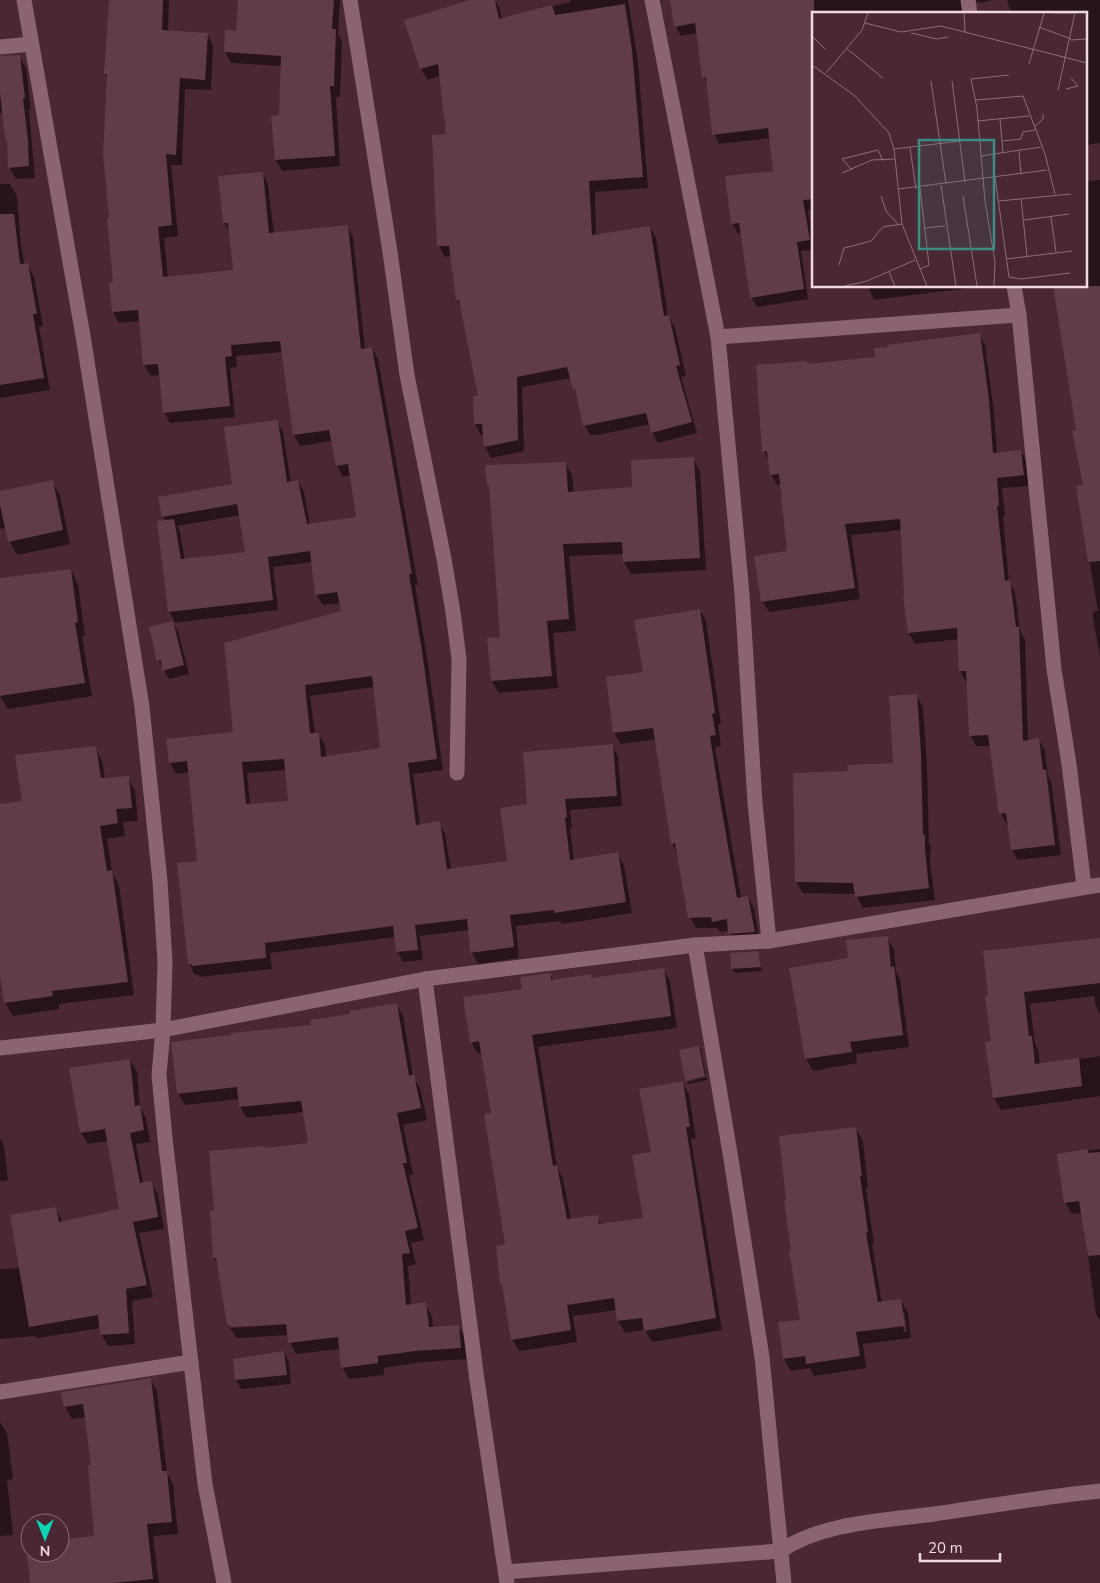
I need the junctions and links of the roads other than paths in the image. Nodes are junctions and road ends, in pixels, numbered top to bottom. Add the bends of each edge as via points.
1 (24, 0) edge
2 (350, 0) edge
3 (652, 0) edge
4 (31, 44) junction
5 (0, 47) edge
6 (1014, 288) edge
7 (1019, 314) junction
8 (718, 337) junction
9 (457, 773) dead end
10 (1100, 885) edge
11 (1084, 886) junction
12 (769, 941) junction
13 (695, 945) junction
14 (425, 979) junction
15 (163, 1030) junction
16 (0, 1048) edge
17 (192, 1362) junction
18 (0, 1392) edge
19 (1100, 1491) edge
20 (780, 1551) junction
21 (507, 1578) edge
22 (224, 1583) edge
23 (784, 1583) edge

1 - 4 street
2 - 9 street via 407,375 453,612 459,659
3 - 8 street
4 - 5 street
4 - 15 street via 83,336 142,707 160,881 165,962
6 - 7 street
7 - 8 street
7 - 11 street via 1054,669
8 - 12 street
10 - 11 street
11 - 12 street
12 - 13 street
13 - 14 street
13 - 20 street via 762,1357
14 - 15 street
14 - 21 street via 477,1380
15 - 16 street
15 - 17 street via 159,1075
17 - 18 street
17 - 22 street via 205,1484
19 - 20 street via 860,1524 817,1533
20 - 21 street
20 - 23 street

